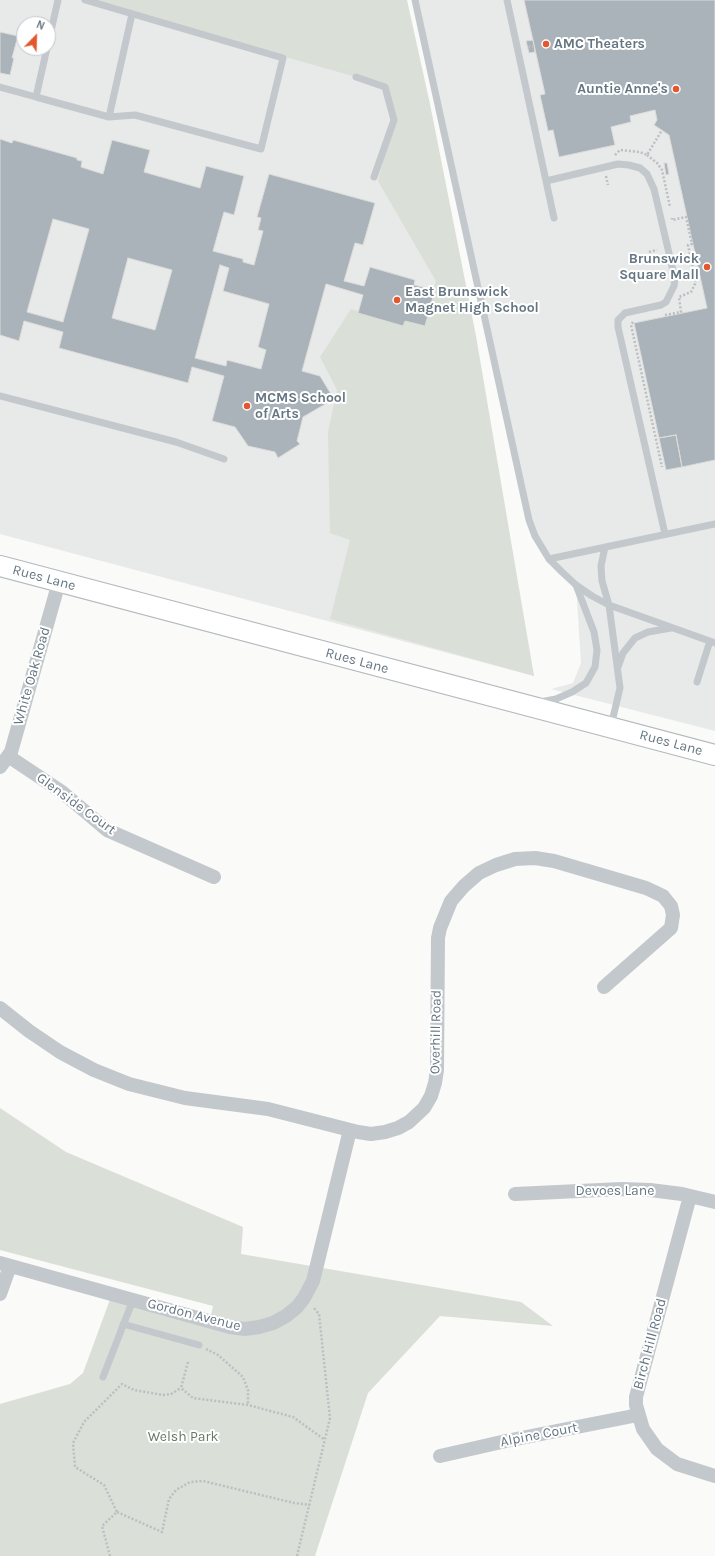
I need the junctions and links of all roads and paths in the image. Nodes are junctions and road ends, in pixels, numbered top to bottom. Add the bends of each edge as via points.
1 (58, 0) edge
2 (85, 0) edge
3 (415, 0) edge
4 (507, 0) edge
5 (132, 14) junction
6 (54, 16) edge
7 (526, 39) dead end
8 (534, 46) dead end
9 (528, 47) junction
10 (530, 54) dead end
11 (45, 56) edge
12 (356, 77) dead end
13 (0, 87) edge
14 (36, 97) junction
15 (109, 117) junction
16 (662, 130) dead end
17 (646, 155) junction
18 (613, 156) dead end
19 (605, 174) dead end
20 (374, 177) dead end
21 (546, 181) junction
22 (608, 185) dead end
23 (554, 218) dead end
24 (657, 250) dead end
25 (649, 252) dead end
26 (660, 316) dead end
27 (640, 321) dead end
28 (0, 396) edge
29 (224, 459) dead end
30 (662, 467) dead end
31 (715, 524) edge
32 (665, 534) junction
33 (605, 547) junction
34 (549, 559) junction
35 (0, 566) edge
36 (59, 582) junction
37 (576, 585) junction
38 (609, 605) junction
39 (673, 628) junction
40 (713, 642) edge
41 (617, 669) junction
42 (697, 682) dead end
43 (527, 705) junction
44 (611, 727) junction
45 (715, 755) edge
46 (4, 761) edge
47 (214, 877) dead end
48 (604, 987) dead end
49 (0, 1008) edge
50 (350, 1130) junction
51 (514, 1194) dead end
52 (690, 1196) junction
53 (715, 1202) edge
54 (5, 1265) edge
55 (0, 1294) edge
56 (304, 1298) junction
57 (133, 1300) junction
58 (123, 1324) junction
59 (199, 1345) joint
60 (188, 1362) dead end
61 (103, 1377) dead end
62 (181, 1388) junction
63 (248, 1405) junction
64 (638, 1415) junction
65 (325, 1440) junction
66 (440, 1456) dead end
67 (715, 1476) edge
68 (310, 1505) junction
69 (117, 1512) junction
70 (110, 1556) edge
71 (296, 1556) edge

1 - 6 lane
2 - 5 lane
3 - 34 lane via 529,520
4 - 21 lane
5 - 15 lane
5 - 15 lane via 283,58 261,149 135,115
7 - 9 path
8 - 9 path
9 - 10 path
11 - 14 lane
12 - 20 lane via 385,88 394,120
13 - 14 lane
14 - 15 lane
16 - 17 path
17 - 18 path via 620,150
17 - 26 path via 662,170 672,220 686,217 692,244 688,245 696,282 691,292 679,298 681,312
19 - 22 path
21 - 23 lane
21 - 32 lane via 618,164 640,168 647,174 654,189 675,279 674,286 666,302 625,314 618,320 618,327
24 - 25 path
27 - 30 path via 631,325
28 - 29 lane via 176,442
31 - 32 lane
32 - 33 lane
33 - 34 lane
33 - 38 lane via 601,566 602,581
34 - 37 lane
35 - 36 main road, Rues Lane
36 - 43 main road, Rues Lane
36 - 46 street, White Oak Road via 11,752
37 - 38 lane
37 - 43 lane via 594,632 597,650 595,667 586,683 572,692 556,699
38 - 39 lane
38 - 41 lane
39 - 40 lane
39 - 41 lane via 648,632 635,638 623,653
40 - 42 lane
41 - 44 lane via 620,688
43 - 44 main road, Rues Lane
44 - 45 main road, Rues Lane
46 - 47 street, Glenside Court via 62,792 107,830
48 - 50 street, Overhill Road via 671,928 671,906 663,896 646,888 554,861 535,858 509,861 479,873 451,901 440,928 437,1070 431,1096 415,1118 398,1128 371,1134
49 - 50 street, Overhill Road via 60,1052 94,1070 129,1084 185,1098 268,1109
50 - 56 street, Gordon Avenue via 313,1281
51 - 52 street, Devoes Lane via 622,1189
52 - 53 street, Devoes Lane
52 - 64 street, Birch Hill Road via 636,1397
54 - 55 street
54 - 57 street, Gordon Avenue
56 - 57 street, Gordon Avenue via 286,1316 273,1323 245,1328 230,1327
56 - 65 path via 318,1314 330,1418
57 - 58 lane
58 - 59 lane
58 - 61 lane
59 - 63 path via 218,1355 243,1377 248,1390
60 - 62 path
62 - 63 path via 193,1398
62 - 69 path via 163,1395 134,1390 122,1384 84,1422 73,1443 76,1467 104,1484
63 - 65 path via 293,1417
64 - 66 street, Alpine Court
64 - 67 street, Birch Hill Road via 647,1436 670,1460
65 - 68 path
68 - 69 path via 203,1481 190,1482 176,1490 169,1499 162,1532
68 - 71 path
69 - 70 path via 102,1526

